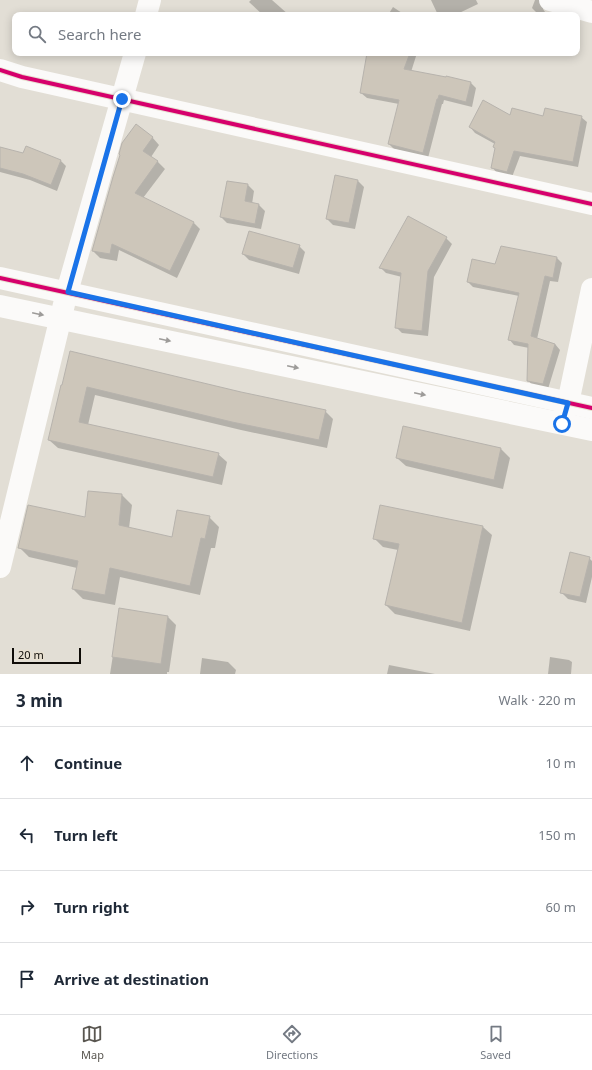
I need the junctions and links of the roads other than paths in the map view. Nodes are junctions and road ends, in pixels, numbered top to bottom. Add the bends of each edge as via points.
1 (150, 0) edge
2 (550, 0) edge
3 (147, 12) edge
4 (592, 12) edge
5 (134, 56) edge
6 (0, 70) edge
7 (122, 99) junction
8 (592, 204) edge
9 (0, 278) edge
10 (592, 289) edge
11 (68, 292) junction
12 (0, 306) edge
13 (61, 318) junction
14 (568, 403) junction
15 (592, 408) edge
16 (562, 424) junction
17 (592, 430) edge
18 (0, 567) edge

1 - 3 street
2 - 4 street
5 - 7 street
6 - 7 street
7 - 8 street
7 - 11 street
9 - 11 street
10 - 14 street
11 - 13 street
11 - 14 street
12 -> 13 street
13 -> 16 street
13 - 18 street
14 - 15 street
14 - 16 street
16 - 17 street

